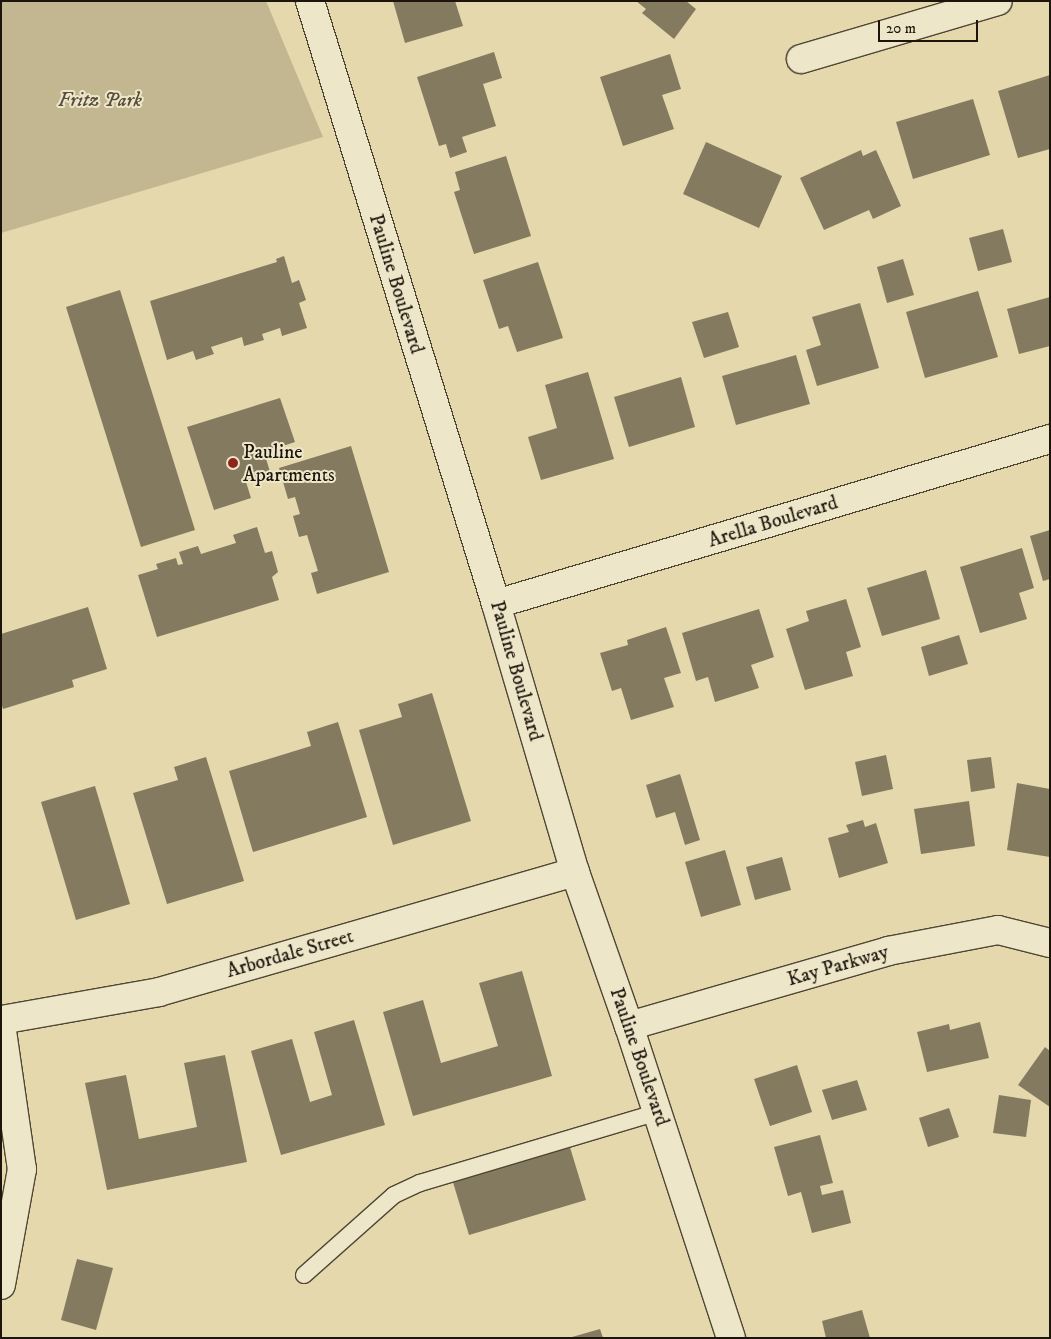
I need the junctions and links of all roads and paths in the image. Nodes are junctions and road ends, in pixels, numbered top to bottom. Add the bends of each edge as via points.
1 (310, 1) edge
2 (998, 1) edge
3 (801, 59) dead end
4 (1050, 439) edge
5 (496, 604) junction
6 (575, 872) junction
7 (1050, 943) edge
8 (1, 1020) edge
9 (1, 1024) edge
10 (630, 1026) junction
11 (658, 1112) junction
12 (304, 1275) dead end
13 (1, 1285) edge
14 (731, 1338) edge

1 - 5 street, Pauline Boulevard
2 - 3 street
4 - 5 street, Arella Boulevard
5 - 6 street, Pauline Boulevard
6 - 8 street, Arbordale Street via 159,992
6 - 10 street, Pauline Boulevard
7 - 10 street, Kay Parkway via 998,930 888,951
9 - 13 street via 22,1169
10 - 11 street, Pauline Boulevard
11 - 12 lane via 411,1187 394,1195
11 - 14 street, Pauline Boulevard

